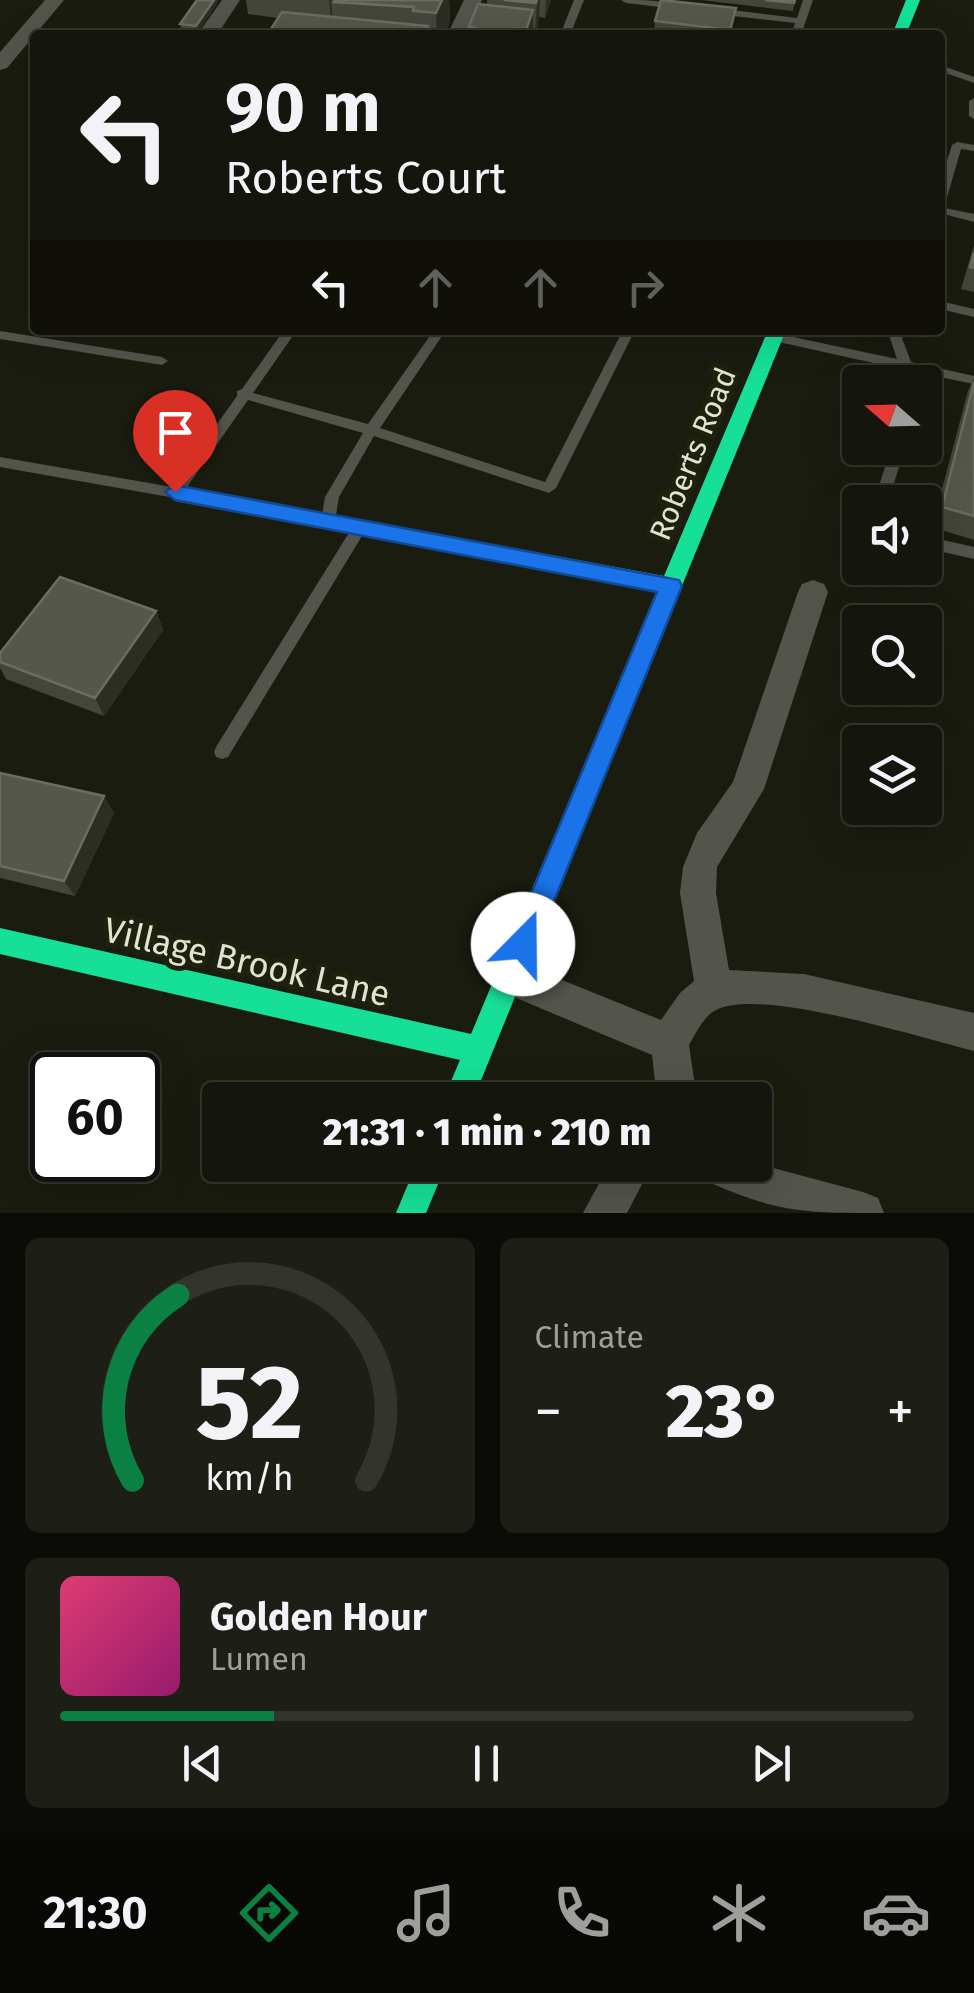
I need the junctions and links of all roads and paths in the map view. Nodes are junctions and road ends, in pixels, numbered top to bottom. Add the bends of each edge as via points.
1 (55, 0) edge
2 (231, 0) edge
3 (579, 0) edge
4 (626, 0) edge
5 (808, 0) edge
6 (913, 0) edge
7 (649, 1) edge
8 (464, 5) edge
9 (687, 8) edge
10 (706, 10) edge
11 (801, 22) junction
12 (210, 30) edge
13 (458, 30) edge
14 (567, 30) edge
15 (798, 30) edge
16 (901, 30) edge
17 (0, 64) edge
18 (945, 70) edge
19 (974, 80) edge
20 (974, 101) edge
21 (974, 116) edge
22 (974, 148) edge
23 (945, 185) edge
24 (945, 211) edge
25 (974, 218) edge
26 (945, 306) edge
27 (974, 313) edge
28 (0, 335) edge
29 (83, 335) edge
30 (287, 335) edge
31 (437, 335) edge
32 (626, 335) edge
33 (774, 335) edge
34 (783, 335) edge
35 (897, 335) edge
36 (75, 347) junction
37 (162, 361) dead end
38 (898, 365) edge
39 (905, 365) edge
40 (942, 374) edge
41 (974, 380) edge
42 (242, 394) junction
43 (371, 430) junction
44 (0, 462) edge
45 (175, 492) junction
46 (328, 521) junction
47 (360, 527) junction
48 (942, 546) edge
49 (974, 553) edge
50 (671, 586) junction
51 (813, 592) dead end
52 (222, 752) dead end
53 (0, 941) edge
54 (510, 977) junction
55 (714, 991) junction
56 (974, 1032) edge
57 (670, 1043) junction
58 (479, 1050) junction
59 (466, 1082) edge
60 (675, 1082) edge
61 (424, 1182) edge
62 (622, 1182) edge
63 (749, 1182) edge
64 (411, 1213) edge
65 (604, 1213) edge
66 (863, 1213) edge

1 - 17 street
2 - 12 street
3 - 14 lane
4 - 7 lane
5 - 11 lane
6 - 16 main road
7 - 9 lane
8 - 13 street
10 - 11 lane
11 - 15 lane
18 - 19 lane
20 - 21 lane
22 - 23 lane via 958,144
24 - 25 lane
26 - 27 lane
28 - 36 lane
29 - 36 lane
30 - 42 lane
31 - 43 lane
32 - 43 lane via 549,488
33 - 50 main road, Roberts Road
34 - 38 lane
35 - 39 lane
36 - 37 lane
40 - 41 lane
42 - 43 lane
42 - 45 lane
43 - 46 lane via 332,497
44 - 45 lane
45 - 46 main road
46 - 47 main road
47 - 50 main road
47 - 52 lane
48 - 49 lane
50 - 54 main road, Roberts Road
51 - 55 street via 747,789 708,844 700,867
53 - 58 main road, Village Brook Lane
54 - 57 street
54 - 58 main road, Roberts Road
55 - 56 street via 770,986
55 - 57 street via 686,1012
57 - 60 street
58 - 59 main road, Roberts Road
61 - 64 main road
62 - 65 street
63 - 66 street

